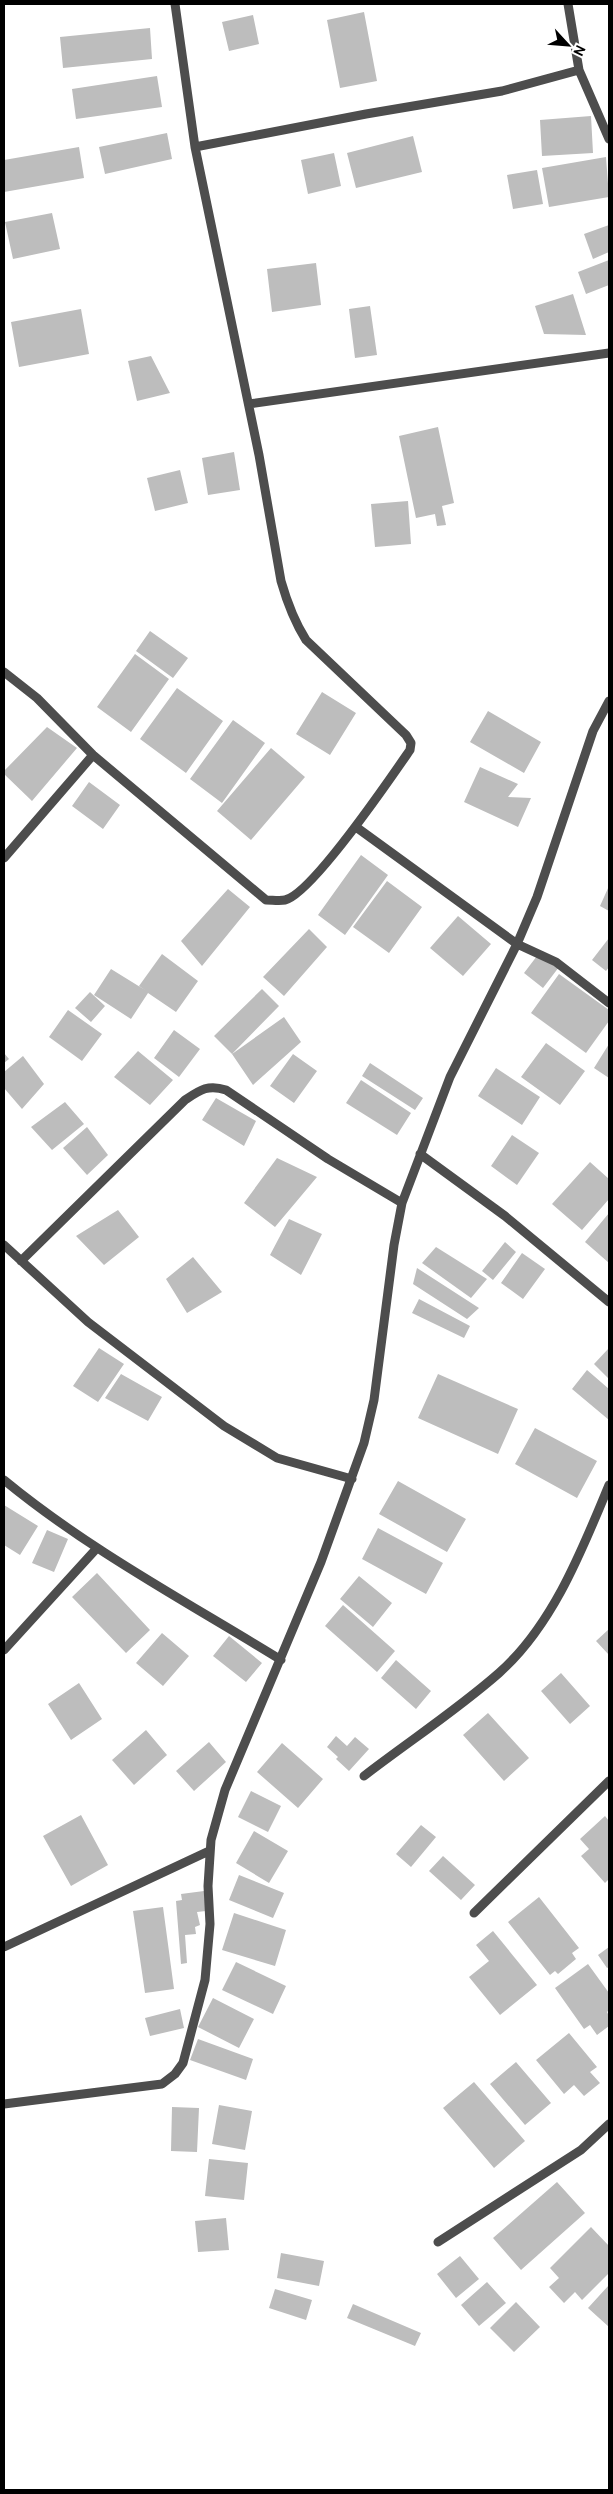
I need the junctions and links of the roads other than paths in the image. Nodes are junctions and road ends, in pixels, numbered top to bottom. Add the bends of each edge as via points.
1 (175, 4) edge
2 (568, 4) edge
3 (579, 70) junction
4 (609, 139) edge
5 (194, 147) junction
6 (609, 353) edge
7 (249, 404) junction
8 (4, 672) edge
9 (609, 701) edge
10 (93, 755) junction
11 (356, 827) junction
12 (4, 858) edge
13 (517, 944) junction
14 (609, 1003) edge
15 (420, 1154) junction
16 (402, 1203) junction
17 (4, 1246) edge
18 (20, 1261) junction
19 (609, 1302) edge
20 (352, 1479) junction
21 (4, 1480) edge
22 (609, 1485) edge
23 (97, 1548) junction
24 (4, 1650) edge
25 (281, 1660) junction
26 (364, 1776) dead end
27 (609, 1780) edge
28 (209, 1851) junction
29 (474, 1913) dead end
30 (4, 1947) edge
31 (4, 2104) edge
32 (609, 2124) edge
33 (438, 2242) dead end

1 - 5 street
2 - 3 street
3 - 4 street
3 - 5 street via 502,91
5 - 7 street
6 - 7 street
7 - 11 street via 281,581 296,624 306,640 411,743 410,750
8 - 10 street via 37,698
9 - 13 street via 593,731 537,896
10 - 11 street via 266,900 286,900 303,887
10 - 12 street
11 - 13 street
13 - 14 street via 556,962
13 - 15 street via 450,1077
15 - 16 street
15 - 19 street via 505,1216
16 - 18 street via 328,1159 226,1090 204,1087 185,1100
16 - 20 street via 374,1400
17 - 18 street
18 - 20 street via 88,1322 224,1426 277,1458
20 - 25 street
21 - 23 street via 44,1514
22 - 26 street via 561,1590 532,1636 500,1672
23 - 24 street
23 - 25 street
25 - 28 street via 225,1790
27 - 29 street
28 - 30 street
28 - 31 street via 210,1924 205,1980 188,2048 175,2074 162,2084
32 - 33 street via 581,2150

